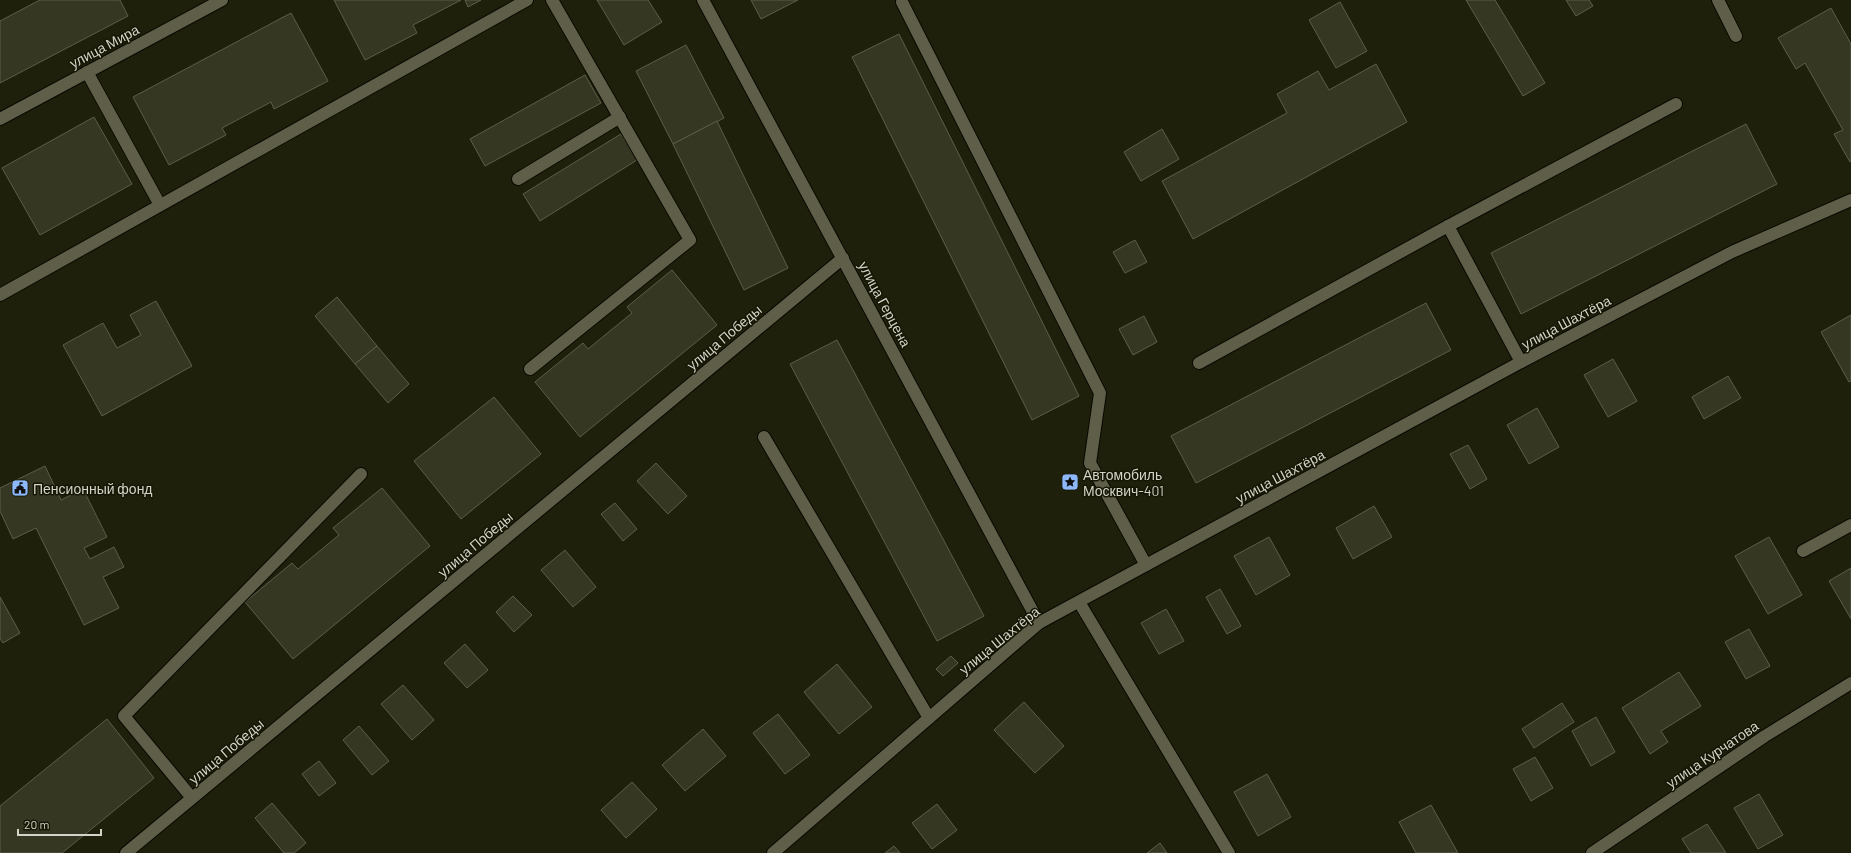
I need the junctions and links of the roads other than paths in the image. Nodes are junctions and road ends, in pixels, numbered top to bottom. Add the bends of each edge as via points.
1 (222, 0) edge
2 (527, 0) edge
3 (552, 0) edge
4 (703, 0) edge
5 (1718, 0) edge
6 (902, 2) dead end
7 (1736, 36) dead end
8 (87, 72) junction
9 (1676, 104) dead end
10 (620, 117) junction
11 (0, 118) edge
12 (518, 179) dead end
13 (1851, 200) edge
14 (160, 205) junction
15 (1448, 226) junction
16 (843, 258) junction
17 (0, 295) edge
18 (1521, 362) junction
19 (1199, 363) dead end
20 (530, 369) dead end
21 (764, 437) dead end
22 (361, 474) dead end
23 (1851, 525) edge
24 (1803, 550) dead end
25 (1146, 565) junction
26 (1079, 602) junction
27 (1038, 623) junction
28 (1851, 683) edge
29 (929, 718) junction
30 (192, 798) junction
31 (126, 853) edge
32 (773, 853) edge
33 (1229, 853) edge
34 (1592, 853) edge

1 - 8 street, улица Мира
2 - 14 street
3 - 10 street
4 - 16 street, улица Герцена
5 - 7 street
6 - 25 street via 1100,393 1090,463
8 - 11 street, улица Мира
8 - 14 street
9 - 15 street
10 - 12 street
10 - 20 street via 690,240
13 - 18 street, улица Шахтёра via 1732,252
14 - 17 street
15 - 18 street
15 - 19 street
16 - 27 street, улица Герцена
16 - 30 street, улица Победы
18 - 25 street, улица Шахтёра
21 - 29 street
22 - 30 street via 124,716
23 - 24 street
25 - 26 street, улица Шахтёра
26 - 27 street, улица Шахтёра
26 - 33 street
27 - 29 street, улица Шахтёра
28 - 34 street, улица Курчатова via 1765,736
29 - 32 street, улица Шахтёра
30 - 31 street, улица Победы

